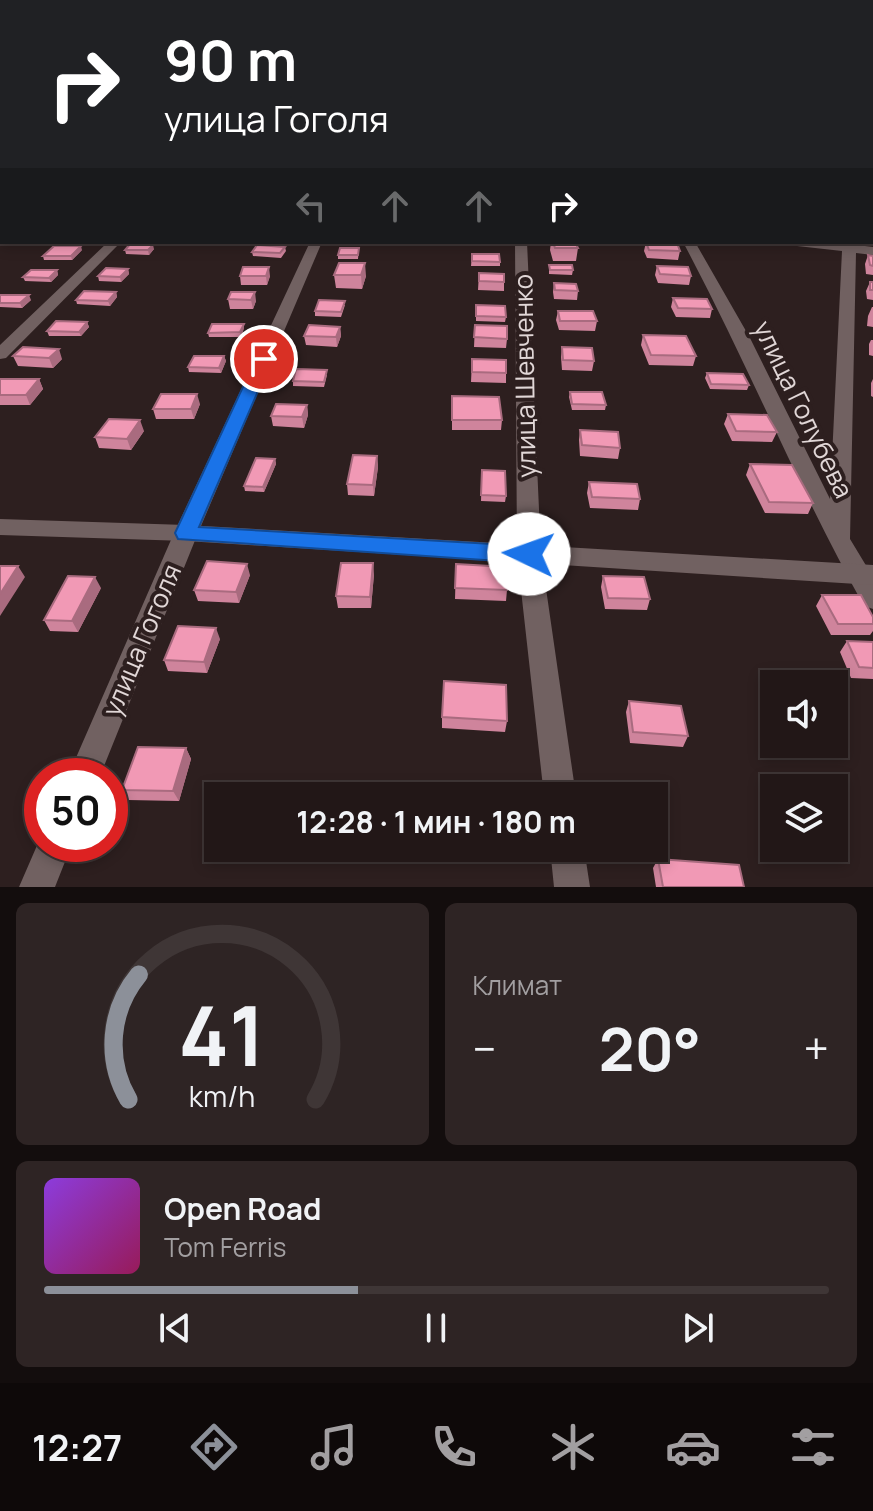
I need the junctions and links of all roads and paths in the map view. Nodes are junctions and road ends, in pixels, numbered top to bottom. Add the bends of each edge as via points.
1 (113, 244) edge
2 (315, 244) edge
3 (521, 244) edge
4 (690, 244) edge
5 (851, 245) edge
6 (873, 251) edge
7 (0, 354) edge
8 (0, 527) edge
9 (186, 533) junction
10 (840, 542) junction
11 (529, 554) junction
12 (866, 574) edge
13 (873, 599) edge
14 (92, 758) edge
15 (558, 782) edge
16 (47, 862) edge
17 (569, 862) edge
18 (37, 887) edge
19 (572, 887) edge

1 - 7 street
2 - 9 street, улица Гоголя
3 - 11 street, улица Шевченко
4 - 10 street, улица Голубева via 742,338
5 - 6 street
5 - 10 street
8 - 9 street
9 - 11 street
9 - 14 street, улица Гоголя
10 - 12 street, улица Голубева
11 - 12 street
11 - 15 street, улица Шевченко
12 - 13 street, улица Голубева
16 - 18 street
17 - 19 street

